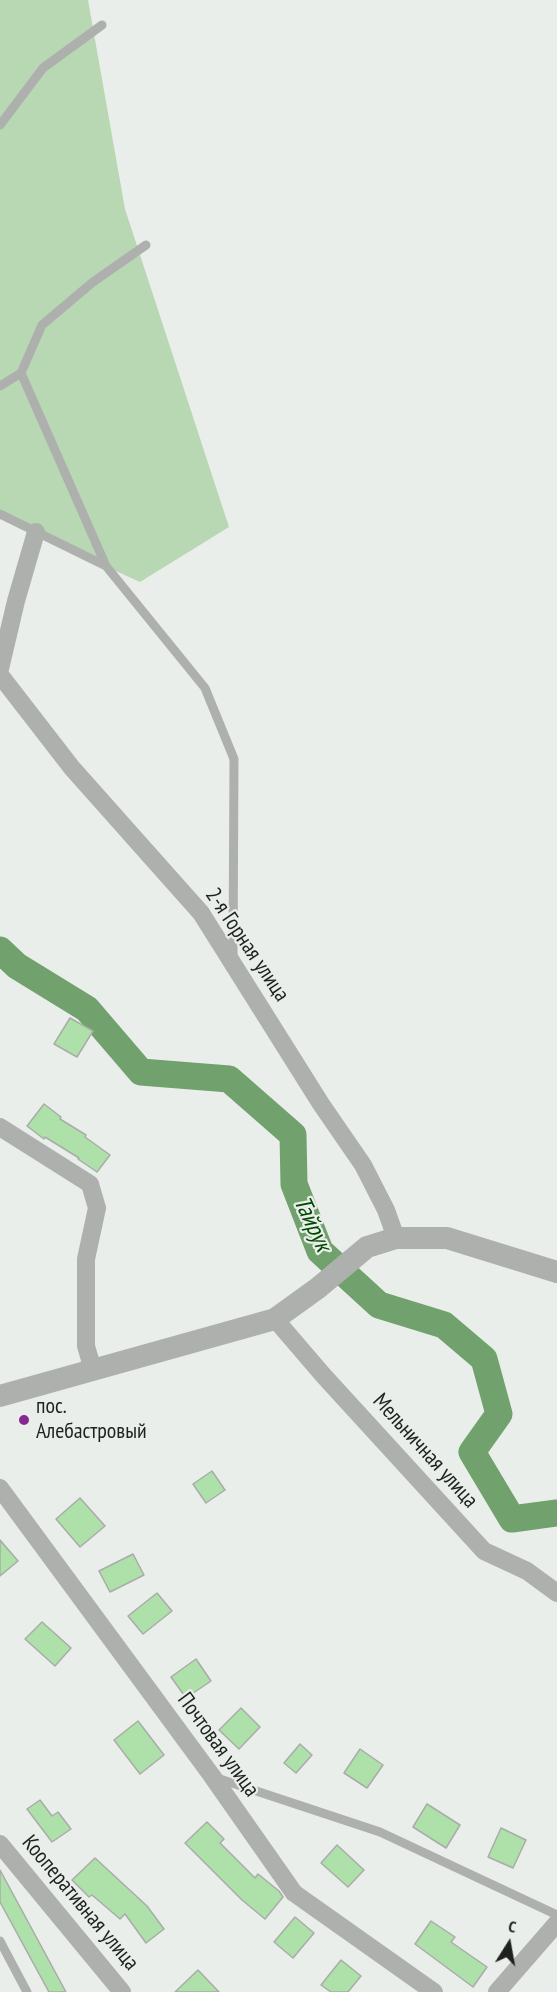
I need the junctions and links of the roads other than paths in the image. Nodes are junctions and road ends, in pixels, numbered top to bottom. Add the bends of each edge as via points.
1 (102, 25) dead end
2 (0, 125) edge
3 (146, 245) dead end
4 (21, 373) junction
5 (0, 386) edge
6 (0, 514) edge
7 (36, 532) junction
8 (106, 566) junction
9 (0, 669) edge
10 (0, 675) edge
11 (233, 964) junction
12 (0, 1127) edge
13 (396, 1238) junction
14 (557, 1272) edge
15 (275, 1319) junction
16 (93, 1370) junction
17 (0, 1396) edge
18 (0, 1488) edge
19 (557, 1593) edge
20 (212, 1776) junction
21 (0, 1844) edge
22 (557, 1915) edge
23 (557, 1923) edge
24 (0, 1941) edge
25 (27, 1992) edge
26 (122, 1992) edge
27 (434, 1992) edge
28 (497, 1992) edge

1 - 2 lane via 43,68
3 - 4 lane via 42,325
4 - 5 lane
4 - 8 lane
6 - 7 lane
7 - 8 lane
7 - 9 street
8 - 11 lane via 205,688 234,759
10 - 11 street, 2-я Горная улица via 72,768 201,913
11 - 13 street, 2-я Горная улица via 363,1165
12 - 16 street via 90,1184 97,1208 86,1259 86,1346
13 - 14 street via 447,1238
13 - 15 street via 367,1247
15 - 16 street
15 - 19 street, Мельничная улица via 484,1551 527,1571
16 - 17 street
18 - 20 street, Почтовая улица
20 - 22 lane via 380,1832
20 - 27 street, Почтовая улица via 294,1893
21 - 26 street, Кооперативная улица
23 - 28 street
24 - 25 lane

